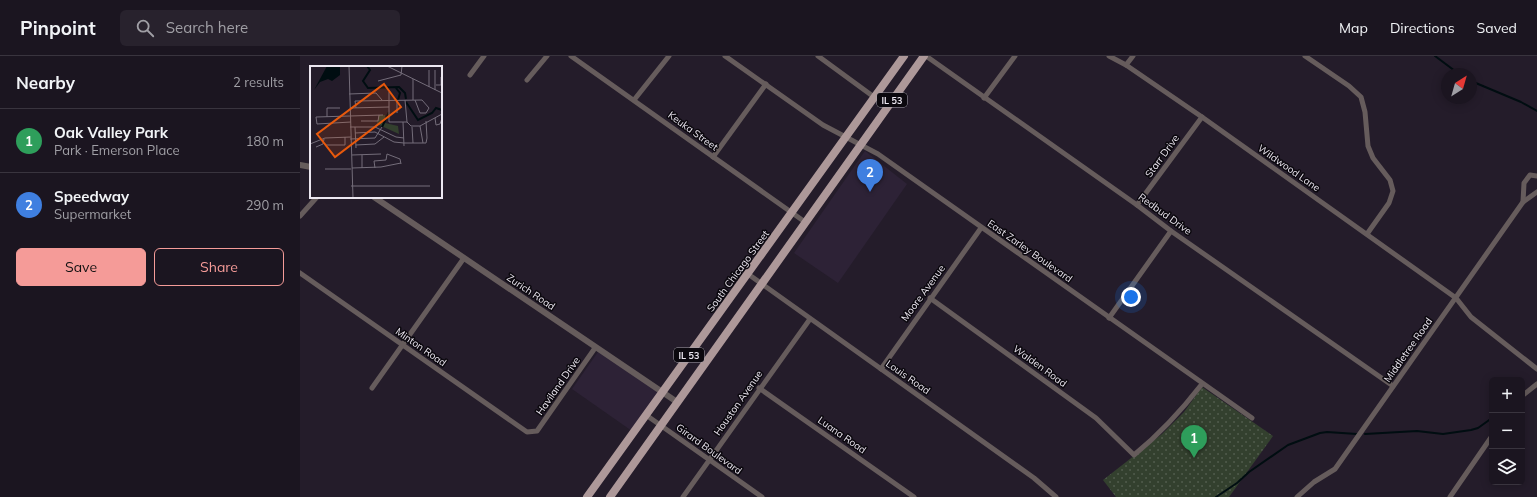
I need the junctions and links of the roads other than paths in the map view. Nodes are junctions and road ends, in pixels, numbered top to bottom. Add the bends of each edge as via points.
1 (484, 56) edge
2 (547, 56) edge
3 (571, 56) edge
4 (669, 56) edge
5 (725, 56) edge
6 (818, 56) edge
7 (904, 56) edge
8 (925, 56) edge
9 (1015, 56) edge
10 (1109, 56) edge
11 (1133, 56) edge
12 (1304, 56) edge
13 (732, 58) edge
14 (1126, 65) junction
15 (470, 75) dead end
16 (527, 80) dead end
17 (766, 84) junction
18 (874, 97) junction
19 (984, 98) junction
20 (634, 100) junction
21 (1202, 117) junction
22 (846, 137) junction
23 (860, 145) junction
24 (713, 157) junction
25 (300, 164) edge
26 (310, 168) edge
27 (1537, 176) edge
28 (1537, 192) edge
29 (316, 198) edge
30 (375, 198) edge
31 (1523, 202) junction
32 (1137, 205) junction
33 (792, 212) junction
34 (300, 216) edge
35 (805, 222) junction
36 (981, 228) junction
37 (1171, 231) junction
38 (1367, 234) junction
39 (464, 258) junction
40 (300, 273) edge
41 (748, 274) junction
42 (761, 284) junction
43 (930, 298) junction
44 (1456, 298) junction
45 (1109, 318) junction
46 (810, 319) junction
47 (403, 345) junction
48 (595, 348) junction
49 (881, 369) junction
50 (1537, 369) edge
51 (1202, 384) junction
52 (1537, 384) edge
53 (1393, 386) junction
54 (372, 388) dead end
55 (759, 388) junction
56 (663, 392) junction
57 (1525, 394) edge
58 (677, 402) junction
59 (646, 414) junction
60 (1252, 418) dead end
61 (660, 425) junction
62 (533, 432) joint
63 (1489, 440) edge
64 (709, 460) junction
65 (587, 497) edge
66 (610, 497) edge
67 (683, 497) edge
68 (762, 497) edge
69 (914, 497) edge
70 (1056, 497) edge
71 (1296, 497) edge
72 (1450, 497) edge

1 - 15 street
2 - 16 street
3 - 20 street, Keuka Street
4 - 20 street
5 - 13 street, East Zarley Boulevard
6 - 18 street
7 - 18 main road, South Chicago Street / IL 53
8 - 19 street, Redbud Drive
8 - 23 main road, IL 53
9 - 19 street
10 - 14 street, Wildwood Lane
11 - 14 street
12 - 38 street via 1362,97 1368,146 1373,158 1390,180 1393,191 1389,203
13 - 17 street, East Zarley Boulevard
14 - 21 street, Wildwood Lane
17 - 22 street, East Zarley Boulevard via 823,125
17 - 24 street
18 - 22 main road, South Chicago Street / IL 53
19 - 32 street, Redbud Drive
20 - 24 street, Keuka Street
21 - 32 street, Starr Drive
21 - 38 street, Wildwood Lane
22 - 23 street, East Zarley Boulevard
22 - 33 main road, South Chicago Street / IL 53
23 - 35 main road, IL 53
23 - 36 street, East Zarley Boulevard via 878,154
24 - 33 street, Keuka Street
25 - 26 street
27 - 31 street via 1530,175 1524,183
28 - 31 street, Middletree Road
29 - 34 street
30 - 39 street, Zurich Road
31 - 44 street, Middletree Road
32 - 37 street, Redbud Drive
33 - 35 street, Keuka Street
33 - 41 main road, South Chicago Street / IL 53
35 - 42 main road, IL 53
36 - 43 street, Moore Avenue
36 - 45 street, East Zarley Boulevard
37 - 45 street
37 - 53 street, Redbud Drive
38 - 44 street, Wildwood Lane
39 - 47 street
39 - 48 street, Zurich Road
40 - 47 street, Minton Road
41 - 42 street, Louis Road
41 - 56 main road, South Chicago Street / IL 53
42 - 46 street, Louis Road
42 - 58 main road, IL 53
43 - 49 street, Moore Avenue
43 - 51 street, Walden Road via 1096,418 1134,455 1164,429
44 - 50 street, Wildwood Lane via 1471,317
44 - 53 street, Middletree Road
45 - 51 street, East Zarley Boulevard
46 - 49 street, Louis Road
46 - 55 street, Houston Avenue
47 - 54 street
47 - 62 street, Minton Road via 527,432
48 - 56 street, Zurich Road
48 - 62 street, Haviland Drive via 537,430
49 - 70 street, Louis Road via 1034,478
51 - 60 street, East Zarley Boulevard
52 - 57 street
53 - 71 street, Middletree Road via 1335,469
55 - 64 street, Houston Avenue
55 - 69 street, Luana Road
56 - 58 street, Zurich Road
56 - 59 main road, South Chicago Street / IL 53
58 - 61 main road, IL 53
59 - 61 street, Girard Boulevard
59 - 65 main road, South Chicago Street / IL 53
61 - 64 street, Girard Boulevard
61 - 66 main road, IL 53
63 - 72 street
64 - 67 street, Houston Avenue
64 - 68 street, Girard Boulevard

